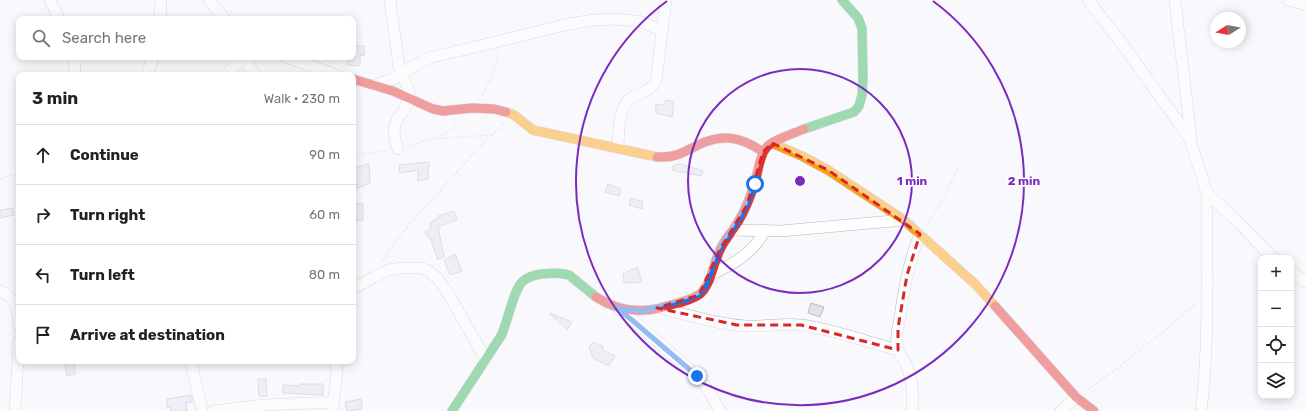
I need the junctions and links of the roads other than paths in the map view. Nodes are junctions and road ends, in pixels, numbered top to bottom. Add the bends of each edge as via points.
1 (50, 0) edge
2 (161, 0) edge
3 (390, 0) edge
4 (666, 0) edge
5 (842, 0) edge
6 (1088, 0) edge
7 (1176, 0) edge
8 (1288, 0) edge
9 (214, 2) edge
10 (1306, 5) edge
11 (58, 16) edge
12 (160, 16) edge
13 (223, 16) edge
14 (662, 31) junction
15 (74, 60) edge
16 (152, 60) edge
17 (242, 60) edge
18 (245, 60) edge
19 (294, 60) edge
20 (76, 72) edge
21 (148, 72) edge
22 (228, 72) edge
23 (253, 72) edge
24 (328, 72) edge
25 (402, 74) junction
26 (356, 80) edge
27 (375, 85) junction
28 (410, 99) junction
29 (772, 143) junction
30 (1191, 146) junction
31 (618, 148) junction
32 (398, 149) road end
33 (763, 152) junction
34 (1207, 193) junction
35 (904, 220) junction
36 (732, 230) junction
37 (765, 230) junction
38 (920, 234) junction
39 (1271, 255) edge
40 (1294, 273) edge
41 (710, 275) junction
42 (1306, 282) edge
43 (356, 287) edge
44 (0, 291) edge
45 (16, 304) edge
46 (616, 308) junction
47 (657, 308) junction
48 (898, 350) junction
49 (486, 360) junction
50 (18, 364) edge
51 (192, 364) edge
52 (336, 364) edge
53 (1076, 397) junction
54 (333, 406) edge
55 (717, 410) edge
56 (15, 411) edge
57 (202, 411) edge
58 (214, 411) edge
59 (452, 411) edge
60 (912, 411) edge
61 (1061, 411) edge
62 (1094, 411) edge
63 (1201, 411) edge

1 - 11 street
2 - 12 street
3 - 25 street via 399,68
4 - 14 street
5 - 29 street via 858,18 862,28 863,78 859,106 854,112
6 - 30 street via 1170,110 1186,133
7 - 30 street
8 - 10 street
9 - 13 street
14 - 25 street via 642,22 593,20 429,58
14 - 31 street via 656,81 651,89 632,97 625,104 621,116
15 - 20 street
16 - 21 street
17 - 22 street
18 - 23 street
19 - 24 street
25 - 27 street
25 - 28 street
26 - 27 street
27 - 28 street
28 - 31 street via 443,111 472,108 505,111 533,130
28 - 32 street via 394,129
29 - 33 street
29 - 35 street via 828,170
30 - 34 street
31 - 33 street via 667,158 712,140 736,138 753,144
33 - 36 street via 747,205
34 - 39 street
34 - 63 street via 1205,360
35 - 37 street via 780,231
35 - 38 street
36 - 37 street
36 - 41 street via 719,251
37 - 41 street via 755,246 742,257
38 - 48 street via 907,275 898,328
38 - 53 street via 976,284
40 - 42 street
41 - 47 street via 699,295
43 - 49 street via 388,270 421,268 430,272 449,295
44 - 45 street
46 - 47 street via 635,311
46 - 49 street via 596,298 567,274 556,272 530,278 522,282 517,291 506,327
46 - 55 street via 697,376 709,391
47 - 48 street via 737,325 801,325
48 - 60 street via 912,381
49 - 59 street
50 - 56 street
51 - 57 street
52 - 54 street
53 - 61 street
53 - 62 street
54 - 58 street via 264,405

